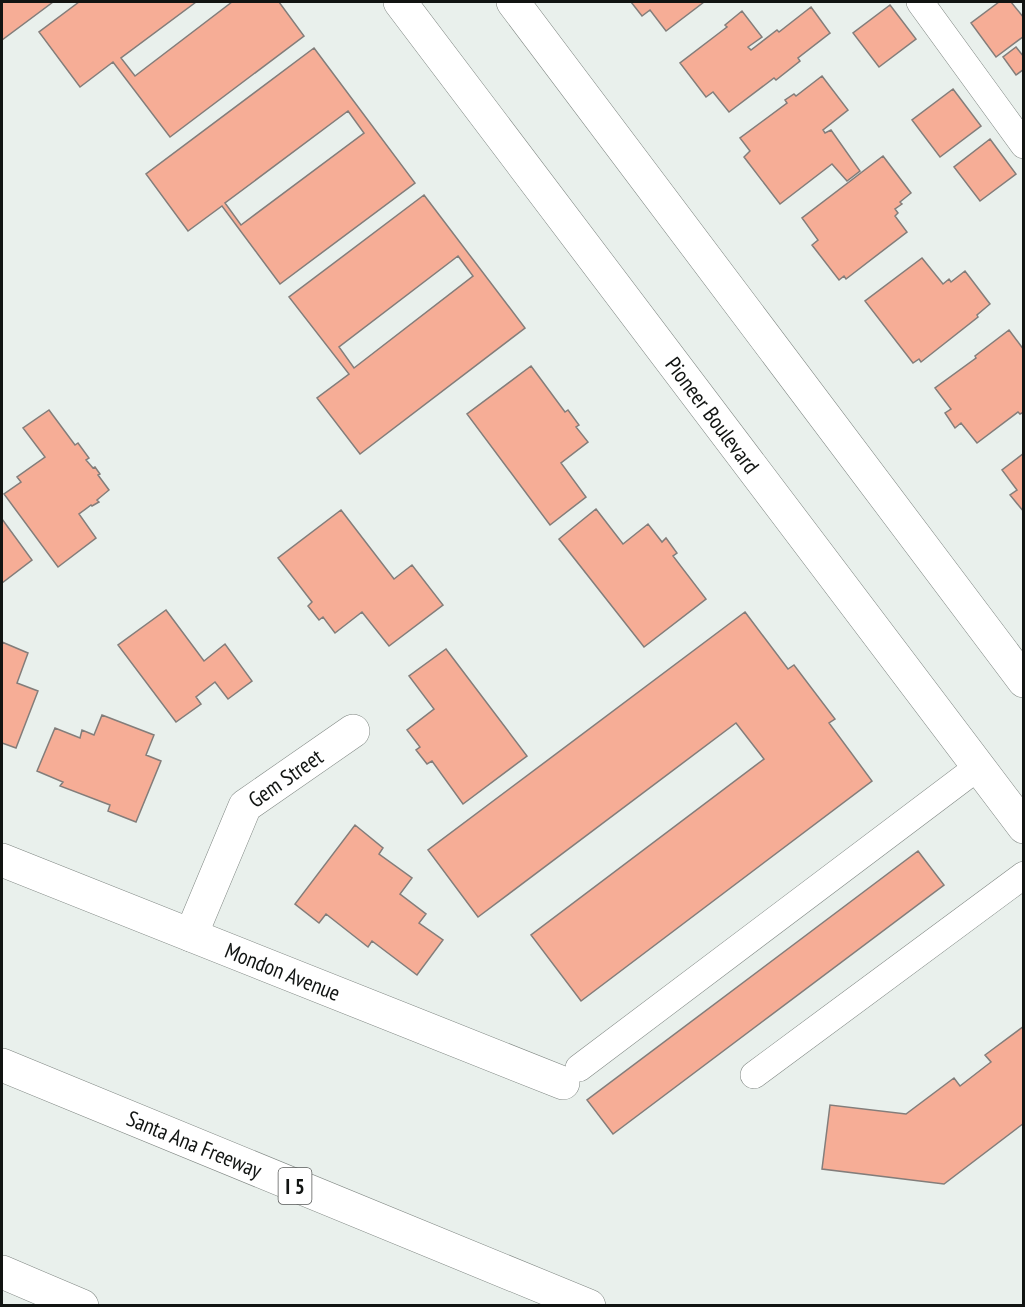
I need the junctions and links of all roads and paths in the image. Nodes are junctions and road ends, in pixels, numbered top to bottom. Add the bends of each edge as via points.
1 (400, 2) edge
2 (513, 2) edge
3 (920, 2) edge
4 (1023, 145) edge
5 (1023, 681) edge
6 (353, 731) dead end
7 (978, 767) junction
8 (1023, 828) edge
9 (2, 860) edge
10 (1023, 875) edge
11 (191, 935) junction
12 (2, 1065) edge
13 (754, 1075) dead end
14 (571, 1076) joint
15 (2, 1272) edge
16 (82, 1305) edge
17 (589, 1305) edge

1 - 7 main road, Pioneer Boulevard
2 - 5 main road
3 - 4 lane
6 - 11 main road, Gem Street via 245,806
7 - 8 main road, Pioneer Boulevard
7 - 14 lane
9 - 11 main road, Mondon Avenue
10 - 13 lane
11 - 14 main road, Mondon Avenue
12 - 17 main road, Santa Ana Freeway / I 5
15 - 16 main road

